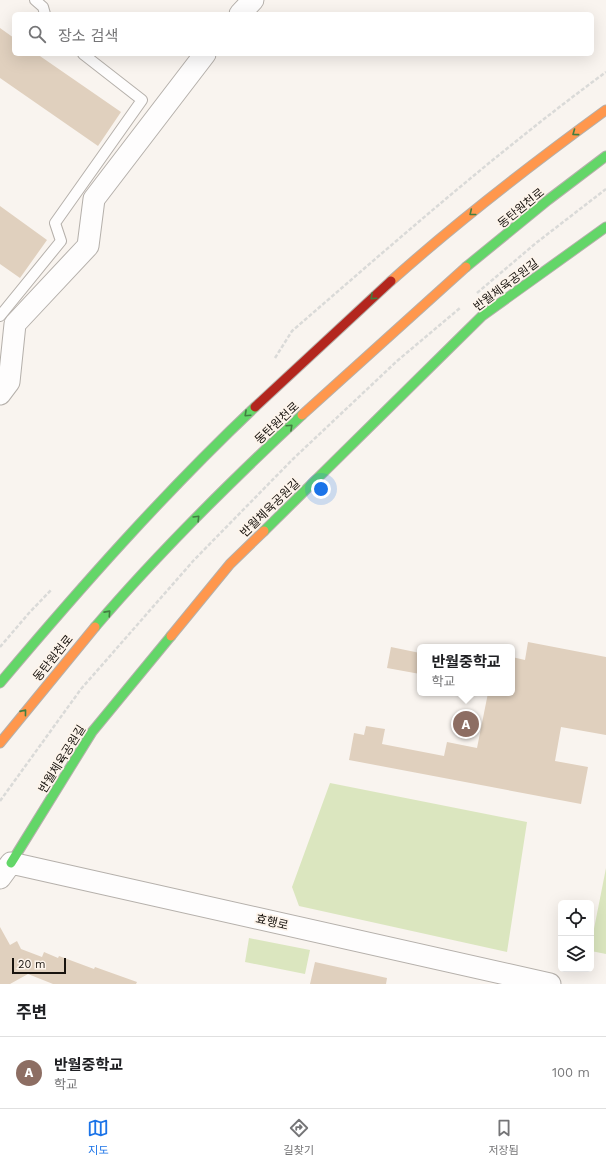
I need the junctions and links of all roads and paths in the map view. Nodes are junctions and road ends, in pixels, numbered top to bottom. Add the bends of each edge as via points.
1 (35, 0) edge
2 (253, 0) edge
3 (44, 12) edge
4 (242, 12) edge
5 (86, 56) edge
6 (203, 56) edge
7 (606, 110) edge
8 (606, 156) edge
9 (606, 226) edge
10 (8, 320) edge
11 (0, 348) edge
12 (0, 394) edge
13 (0, 683) edge
14 (0, 743) edge
15 (6, 870) edge
16 (550, 984) edge

1 - 3 lane
2 - 4 street
5 - 10 lane via 142,100 55,223 61,240
6 - 10 street via 94,199 88,246
7 -> 13 main road, 동탄원천로 via 542,157 420,255 211,448 120,546
14 -> 8 main road, 동탄원천로 via 79,646 149,567 248,467 458,274
9 - 15 main road, 반월체육공원길 via 482,316 230,564 92,732
10 - 11 street
10 - 12 street via 9,382
15 - 16 street, 효행로

